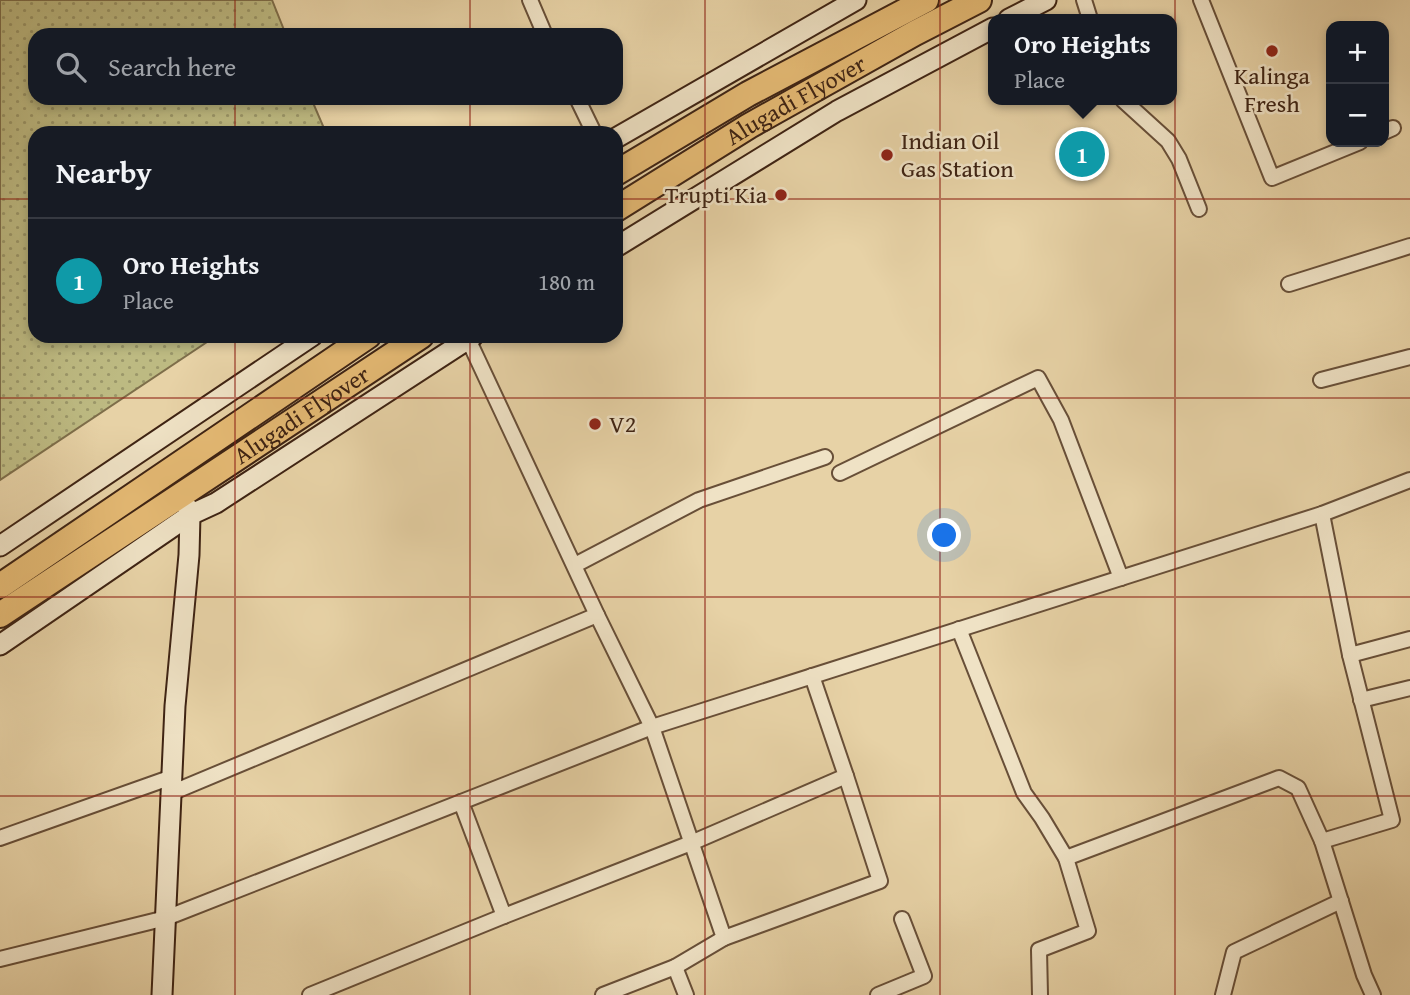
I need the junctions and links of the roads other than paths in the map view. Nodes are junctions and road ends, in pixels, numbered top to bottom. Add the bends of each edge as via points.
1 (530, 0) edge
2 (856, 0) edge
3 (926, 0) edge
4 (979, 0) edge
5 (1046, 0) edge
6 (1201, 0) edge
7 (1019, 14) edge
8 (542, 28) edge
9 (988, 31) edge
10 (580, 105) edge
11 (1128, 105) edge
12 (590, 126) edge
13 (623, 134) edge
14 (1348, 147) edge
15 (623, 169) edge
16 (623, 205) edge
17 (1199, 209) dead end
18 (623, 243) edge
19 (1410, 246) edge
20 (1289, 284) dead end
21 (302, 343) edge
22 (358, 343) edge
23 (410, 343) edge
24 (461, 343) edge
25 (473, 343) edge
26 (1410, 356) edge
27 (1321, 380) dead end
28 (825, 457) dead end
29 (840, 473) dead end
30 (1410, 480) edge
31 (187, 505) junction
32 (1322, 514) junction
33 (0, 546) edge
34 (575, 565) junction
35 (1121, 578) junction
36 (0, 586) edge
37 (0, 615) edge
38 (597, 615) junction
39 (959, 629) junction
40 (1410, 639) edge
41 (0, 645) edge
42 (1350, 655) junction
43 (812, 676) junction
44 (1410, 688) edge
45 (1362, 699) junction
46 (652, 727) junction
47 (846, 776) junction
48 (171, 785) junction
49 (461, 802) junction
50 (0, 838) edge
51 (1322, 841) junction
52 (691, 843) junction
53 (1066, 858) junction
54 (1341, 901) junction
55 (504, 916) junction
56 (166, 918) junction
57 (902, 919) dead end
58 (724, 938) junction
59 (0, 959) edge
60 (675, 967) junction
61 (162, 995) edge
62 (310, 995) edge
63 (603, 995) edge
64 (686, 995) edge
65 (878, 995) edge
66 (1040, 995) edge
67 (1223, 995) edge
68 (1373, 995) edge

1 - 8 street
2 - 13 street
3 - 15 highway, Alugadi Flyover via 748,94
4 - 16 highway, Alugadi Flyover via 749,126
5 - 7 street
6 - 14 street via 1272,178
9 - 18 street via 837,111
10 - 12 street
11 - 17 street via 1168,141
19 - 20 street
21 - 33 street
22 - 36 highway
23 - 31 highway, Alugadi Flyover via 212,475
24 - 31 street via 216,503
25 - 34 street
26 - 27 street
28 - 34 street via 699,500
29 - 35 street via 1038,378 1061,420
30 - 32 street
31 - 37 highway, Alugadi Flyover
31 - 41 street
31 - 48 street via 190,555
32 - 35 street
32 - 42 street
34 - 38 street
35 - 39 street
38 - 46 street
38 - 48 street
39 - 43 street
39 - 53 street via 1024,793
40 - 42 street
42 - 45 street
43 - 46 street
43 - 47 street
44 - 45 street
45 - 51 street via 1392,820
46 - 49 street
46 - 52 street
47 - 52 street
47 - 58 street via 880,881
48 - 50 street
48 - 56 street
49 - 55 street
49 - 56 street
51 - 53 street via 1298,788 1279,779
51 - 54 street
52 - 55 street
52 - 58 street
53 - 66 street via 1088,931 1039,950
54 - 67 street via 1234,952
54 - 68 street
55 - 62 street
56 - 59 street
56 - 61 street
57 - 65 street via 924,976
58 - 60 street
60 - 63 street
60 - 64 street

